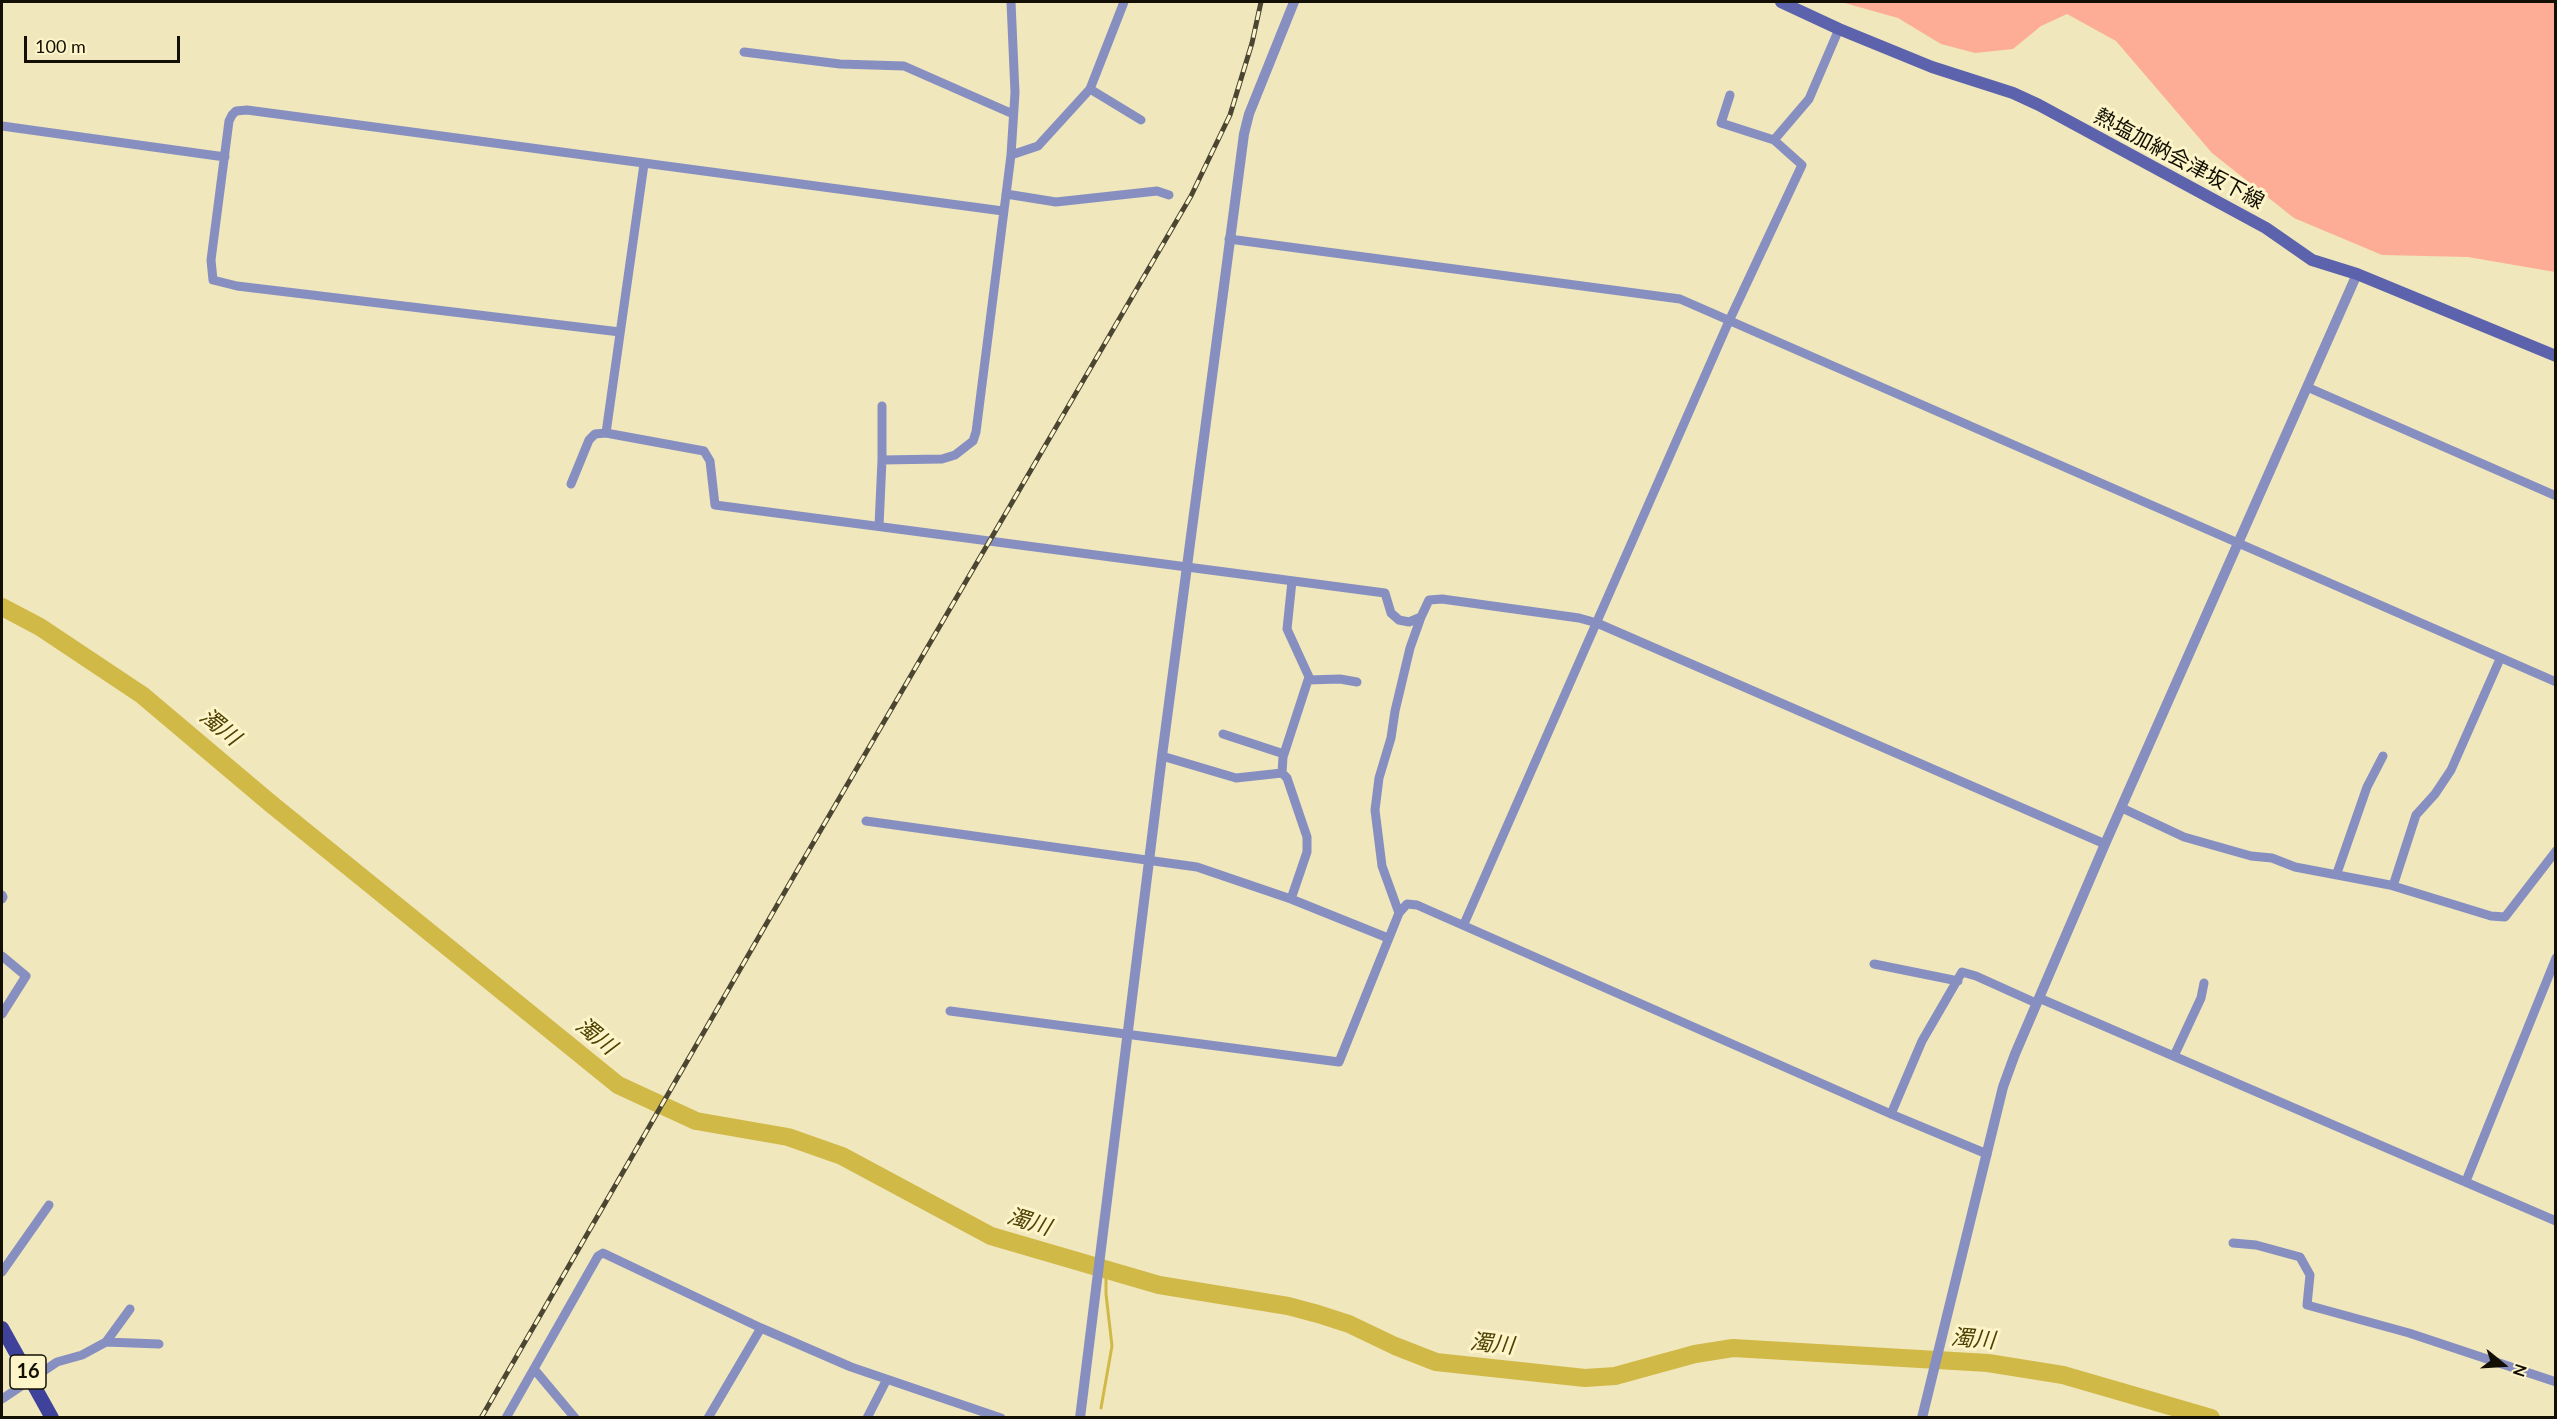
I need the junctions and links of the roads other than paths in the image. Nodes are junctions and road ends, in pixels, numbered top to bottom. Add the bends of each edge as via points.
1 (1011, 2) edge
2 (1124, 2) edge
3 (1294, 2) edge
4 (1781, 2) edge
5 (1839, 29) junction
6 (744, 52) dead end
7 (1090, 89) junction
8 (1730, 95) dead end
9 (1013, 114) junction
10 (1141, 120) dead end
11 (2, 126) edge
12 (1774, 140) junction
13 (1011, 155) junction
14 (225, 157) junction
15 (644, 164) junction
16 (1006, 194) junction
17 (1169, 195) dead end
18 (1003, 211) junction
19 (1229, 239) junction
20 (2357, 274) junction
21 (1729, 321) junction
22 (620, 332) junction
23 (2556, 356) edge
24 (2307, 387) junction
25 (882, 406) dead end
26 (606, 433) junction
27 (882, 460) junction
28 (571, 484) dead end
29 (2556, 496) edge
30 (879, 526) junction
31 (2239, 543) junction
32 (1187, 567) junction
33 (1292, 581) junction
34 (1421, 617) junction
35 (1597, 623) junction
36 (2500, 659) junction
37 (1308, 680) junction
38 (1357, 682) dead end
39 (2556, 682) edge
40 (1223, 734) dead end
41 (1284, 754) junction
42 (1162, 756) junction
43 (2383, 756) dead end
44 (1282, 773) junction
45 (2122, 808) junction
46 (866, 821) dead end
47 (2105, 844) junction
48 (2556, 851) edge
49 (1150, 861) junction
50 (2337, 873) junction
51 (2393, 886) junction
52 (1291, 899) junction
53 (1399, 913) junction
54 (1464, 924) junction
55 (1388, 938) junction
56 (2, 956) edge
57 (2556, 958) edge
58 (1874, 964) dead end
59 (1958, 981) junction
60 (2204, 983) dead end
61 (2038, 1001) junction
62 (950, 1011) dead end
63 (2, 1014) edge
64 (1127, 1033) junction
65 (2174, 1056) junction
66 (1891, 1114) junction
67 (1987, 1154) junction
68 (2466, 1181) junction
69 (49, 1205) dead end
70 (2556, 1221) edge
71 (2233, 1243) dead end
72 (2, 1272) edge
73 (130, 1309) dead end
74 (2, 1328) edge
75 (761, 1328) junction
76 (106, 1342) junction
77 (159, 1344) dead end
78 (534, 1369) junction
79 (32, 1379) junction
80 (886, 1381) junction
81 (2556, 1382) edge
82 (2, 1400) edge
83 (52, 1418) edge
84 (506, 1418) edge
85 (575, 1418) edge
86 (708, 1418) edge
87 (867, 1418) edge
88 (1001, 1418) edge
89 (1080, 1418) edge
90 (1922, 1418) edge

1 - 9 street
2 - 7 street
3 - 19 street via 1249,114
4 - 5 main road, 熱塩加納会津坂下線
5 - 12 street via 1809,99
5 - 20 main road, 熱塩加納会津坂下線 via 2039,105 2266,228 2312,260
6 - 9 street via 840,64 904,66
7 - 10 street
7 - 13 street via 1038,146
8 - 12 street via 1721,123
9 - 13 street
11 - 14 street
12 - 21 street via 1802,165
13 - 16 street
14 - 15 street via 229,121 240,110
14 - 22 street via 210,271 216,281
15 - 18 street
15 - 22 street
16 - 17 street via 1056,202 1157,191
16 - 18 street
18 - 27 street via 973,441 955,455 942,459
19 - 21 street via 1680,299
19 - 32 street
20 - 23 main road, 熱塩加納会津坂下線
20 - 24 street
21 - 31 street
21 - 35 street
22 - 26 street
24 - 29 street
24 - 31 street
25 - 27 street
26 - 28 street via 595,434 590,440
26 - 30 street via 704,451 710,461 715,505
27 - 30 street
30 - 32 street
31 - 36 street
31 - 45 street
32 - 33 street
32 - 42 street
33 - 34 street via 1385,593 1391,614 1398,620 1409,622
33 - 37 street via 1287,629
34 - 35 street via 1430,600 1442,599
34 - 53 street via 1410,648 1375,810 1382,866
35 - 47 street
35 - 54 street
36 - 39 street
36 - 51 street via 2451,770 2416,815
37 - 38 street
37 - 41 street
40 - 41 street
41 - 44 street
42 - 44 street via 1236,778
42 - 49 street
43 - 50 street via 2367,787
44 - 52 street via 1307,837 1307,852
45 - 47 street
45 - 50 street via 2184,837 2295,867
46 - 49 street
47 - 61 street
48 - 51 street via 2505,917
49 - 52 street via 1207,869
49 - 64 street
50 - 51 street
52 - 55 street
53 - 54 street via 1407,904 1418,905
53 - 55 street
54 - 66 street
55 - 64 street via 1339,1062
56 - 63 street via 26,976
57 - 68 street
58 - 59 street
59 - 61 street via 1965,971
59 - 66 street via 1922,1041
60 - 65 street
61 - 65 street
61 - 67 street via 2003,1087
62 - 64 street
64 - 89 street
65 - 68 street
66 - 67 street
67 - 90 street
68 - 70 street
69 - 72 street
71 - 81 street via 2300,1257 2310,1275 2307,1305 2409,1333
73 - 76 street
74 - 79 main road, 16
75 - 78 street via 603,1253
75 - 80 street
75 - 86 street
76 - 77 street
76 - 79 street via 57,1362
78 - 84 street
78 - 85 street
79 - 82 street
79 - 83 main road, 16
80 - 87 street
80 - 88 street

